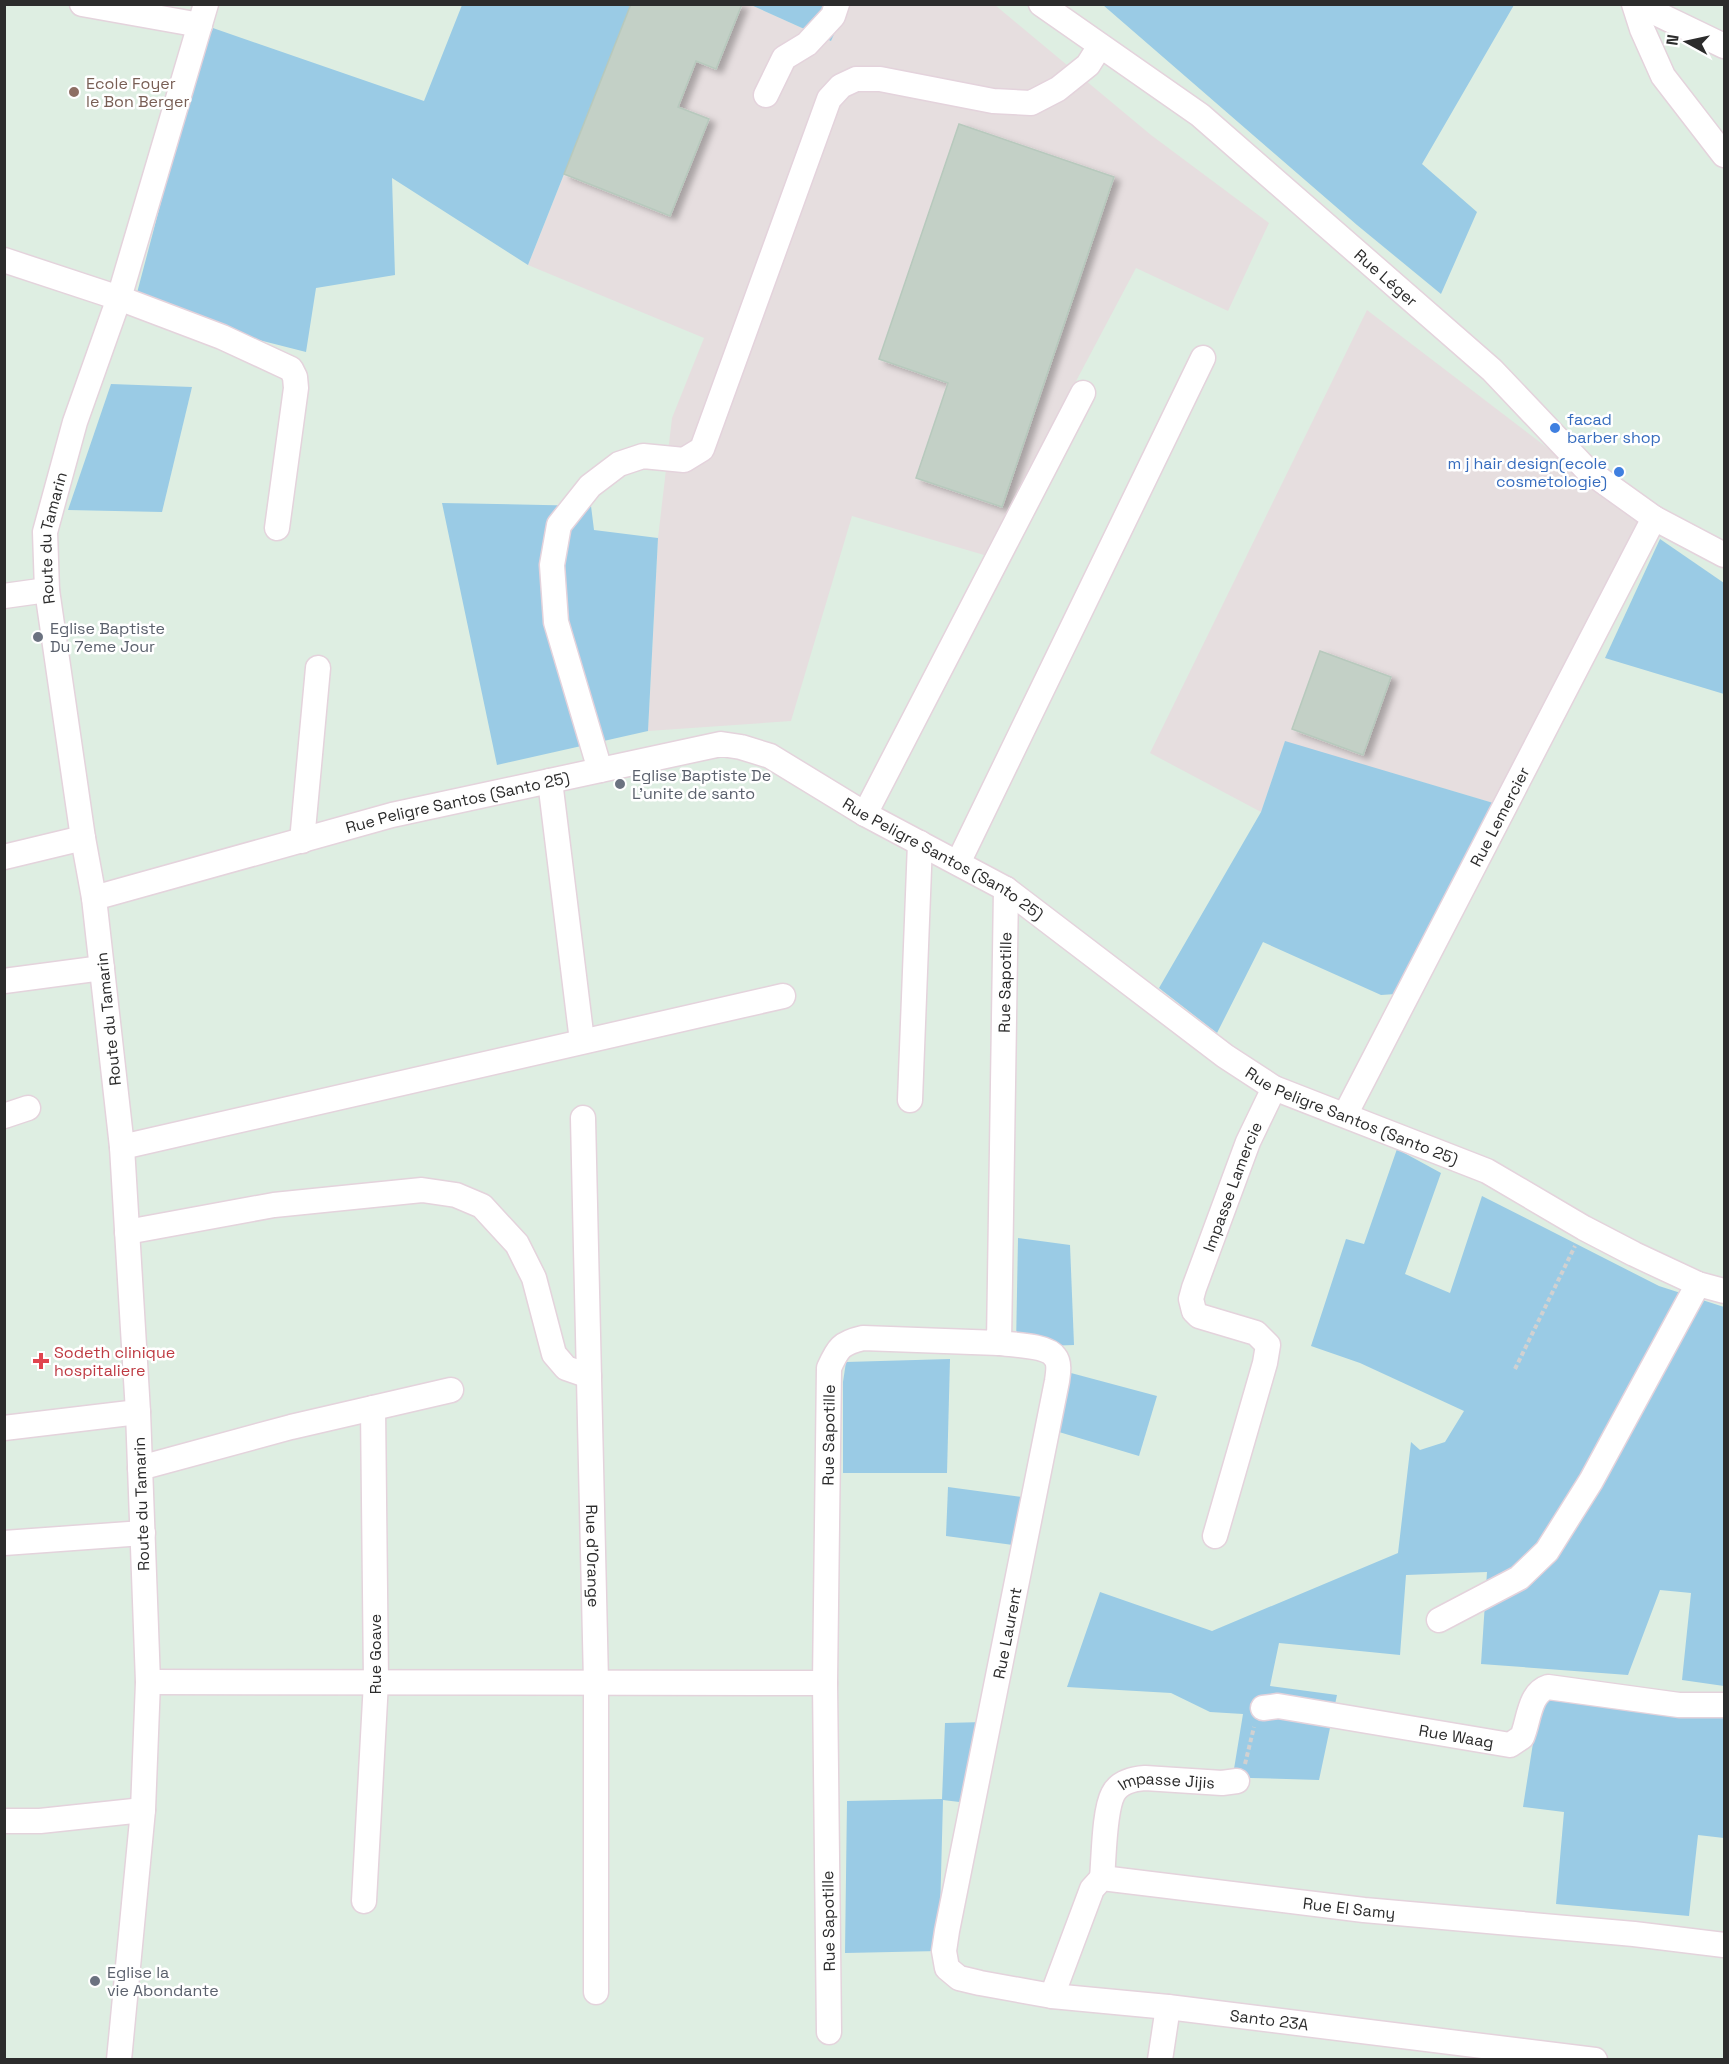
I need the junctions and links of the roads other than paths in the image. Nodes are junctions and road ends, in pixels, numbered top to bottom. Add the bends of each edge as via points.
1 (82, 4) edge
2 (837, 4) edge
3 (1041, 4) edge
4 (1636, 4) edge
5 (203, 15) edge
6 (1100, 46) junction
7 (1725, 46) edge
8 (765, 95) dead end
9 (1725, 155) edge
10 (4, 260) edge
11 (119, 298) junction
12 (1203, 358) dead end
13 (1083, 393) dead end
14 (1654, 518) junction
15 (277, 528) dead end
16 (1725, 555) edge
17 (48, 590) junction
18 (4, 596) edge
19 (318, 668) dead end
20 (600, 770) junction
21 (550, 781) junction
22 (865, 814) junction
23 (83, 838) junction
24 (302, 840) junction
25 (920, 843) junction
26 (4, 857) edge
27 (958, 863) junction
28 (1006, 889) junction
29 (94, 898) junction
30 (102, 968) junction
31 (4, 981) edge
32 (783, 996) dead end
33 (582, 1041) junction
34 (1274, 1088) junction
35 (910, 1100) dead end
36 (28, 1108) dead end
37 (1346, 1115) junction
38 (4, 1116) edge
39 (584, 1118) dead end
40 (122, 1147) junction
41 (127, 1232) junction
42 (1698, 1284) junction
43 (1725, 1291) edge
44 (999, 1343) junction
45 (589, 1376) junction
46 (451, 1390) dead end
47 (373, 1408) junction
48 (138, 1412) junction
49 (4, 1428) edge
50 (140, 1468) junction
51 (143, 1533) junction
52 (1215, 1536) dead end
53 (4, 1543) edge
54 (1439, 1620) dead end
55 (148, 1682) junction
56 (376, 1682) junction
57 (596, 1682) junction
58 (825, 1683) junction
59 (1725, 1705) edge
60 (1263, 1708) road end
61 (1237, 1780) road end
62 (142, 1810) junction
63 (4, 1821) edge
64 (1102, 1878) junction
65 (364, 1901) dead end
66 (1725, 1945) edge
67 (947, 1968) joint
68 (596, 1992) dead end
69 (1052, 1996) junction
70 (1168, 2007) junction
71 (829, 2032) dead end
72 (1540, 2056) edge
73 (119, 2060) edge
74 (1160, 2060) edge
75 (1595, 2060) edge

1 - 5 street
2 - 8 street via 832,16 807,44 784,58
3 - 6 street, Rue Léger
4 - 7 street
4 - 9 street via 1642,29 1663,76
5 - 11 street, Route du Tamarin
6 - 14 street, Rue Léger via 1200,115 1492,370 1587,470
6 - 20 street via 1088,65 1058,89 1031,103 993,101 880,79 856,79 841,86 829,99 702,449 684,460 643,456 619,464 590,486 559,525 552,565 556,622
10 - 11 street
11 - 15 street via 222,337 291,369 296,388
11 - 17 street, Route du Tamarin via 75,422 45,532
12 - 27 street
13 - 22 street
14 - 16 street, Rue Léger
14 - 37 street, Rue Lemercier
17 - 18 street
17 - 23 street, Route du Tamarin
19 - 24 street
20 - 21 street, Rue Peligre Santos (Santo 25)
20 - 22 street, Rue Peligre Santos (Santo 25) via 720,744 741,747 770,756
21 - 24 street, Rue Peligre Santos (Santo 25)
21 - 33 street
22 - 25 street, Rue Peligre Santos (Santo 25)
23 - 26 street
23 - 29 street, Route du Tamarin
24 - 29 street, Rue Peligre Santos (Santo 25)
25 - 27 street, Rue Peligre Santos (Santo 25)
25 - 35 street
27 - 28 street, Rue Peligre Santos (Santo 25)
28 - 34 street, Rue Peligre Santos (Santo 25) via 1225,1056
28 - 44 street, Rue Sapotille
29 - 30 street, Route du Tamarin
30 - 31 street
30 - 40 street, Route du Tamarin
32 - 33 street
33 - 40 street
34 - 37 street, Rue Peligre Santos (Santo 25)
34 - 52 street, Impasse Lamercie via 1248,1142 1191,1299 1198,1316 1256,1333 1268,1345
36 - 38 street
37 - 42 street, Rue Peligre Santos (Santo 25) via 1487,1171 1584,1228
39 - 45 street, Rue d'Orange
40 - 41 street, Route du Tamarin
41 - 45 street via 274,1205 422,1190 456,1195 482,1206 517,1244 534,1278 554,1354 566,1368
41 - 48 street, Route du Tamarin
42 - 43 street, Rue Peligre Santos (Santo 25)
42 - 54 street via 1591,1481 1547,1551 1519,1578
44 - 58 street, Rue Sapotille via 863,1338 848,1341 837,1351 829,1368 828,1387
44 - 67 street, Rue Laurent via 1046,1350 1056,1357 1058,1381 947,1931
45 - 57 street, Rue d'Orange
46 - 47 street
47 - 50 street
47 - 56 street, Rue Goave
48 - 49 street
48 - 50 street, Route du Tamarin
50 - 51 street, Route du Tamarin
51 - 53 street
51 - 55 street, Route du Tamarin
55 - 56 street
55 - 62 street, Route du Tamarin
56 - 57 street
56 - 65 street, Rue Goave
57 - 58 street
57 - 68 street, Rue d'Orange
58 - 71 street, Rue Sapotille
59 - 60 street, Rue Waag via 1678,1705 1548,1687 1536,1696 1522,1737 1510,1744 1278,1706
61 - 64 street, Impasse Jijis via 1222,1783 1144,1778 1122,1784 1113,1793 1109,1806
62 - 63 street
62 - 73 street, Route du Tamarin
64 - 66 street, Rue El Samy via 1364,1910
64 - 69 street via 1092,1889
67 - 69 street, Santo 23A via 959,1978
69 - 70 street, Santo 23A
70 - 72 street, Santo 23A
70 - 74 street
72 - 75 street, Santo 23A

